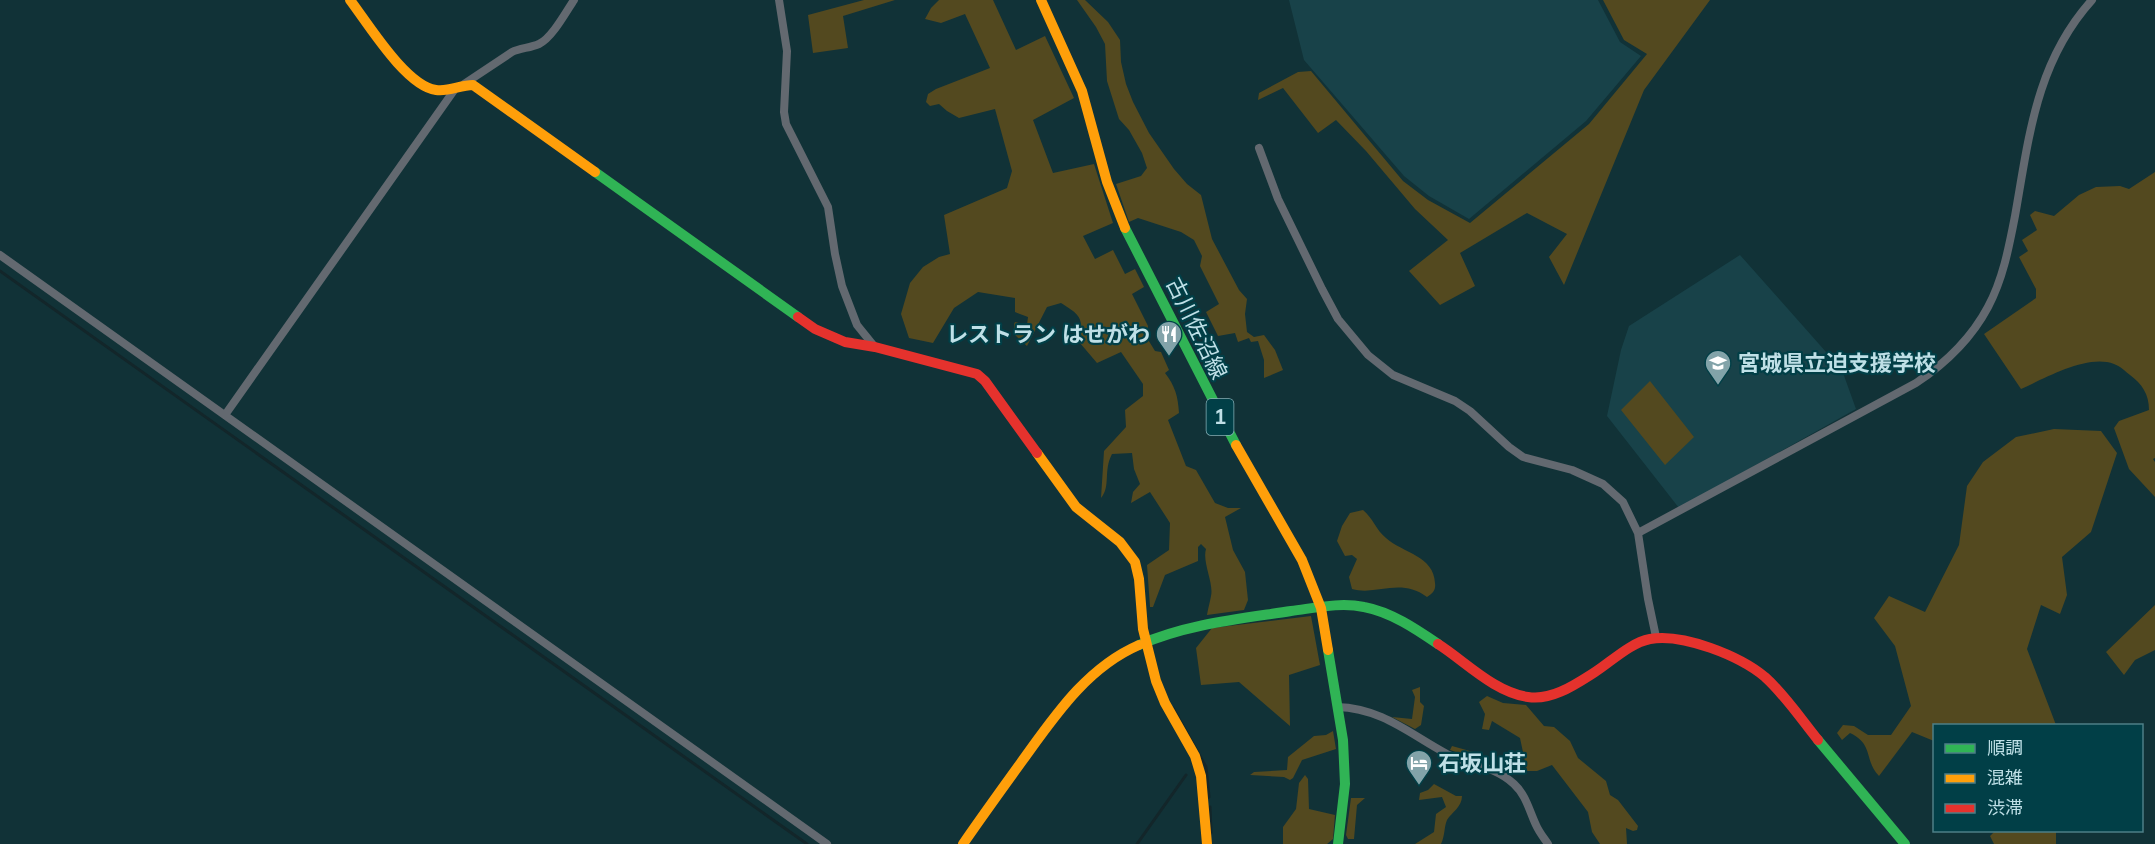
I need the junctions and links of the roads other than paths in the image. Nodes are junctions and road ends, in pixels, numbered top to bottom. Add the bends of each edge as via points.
1 (350, 0) edge
2 (574, 0) edge
3 (779, 0) edge
4 (1041, 0) edge
5 (2092, 0) edge
6 (459, 87) junction
7 (1259, 148) dead end
8 (0, 255) edge
9 (875, 347) junction
10 (225, 415) junction
11 (1638, 533) junction
12 (1321, 608) junction
13 (1656, 637) junction
14 (1146, 642) junction
15 (1337, 707) junction
16 (827, 844) edge
17 (963, 844) edge
18 (1207, 844) edge
19 (1338, 844) edge
20 (1548, 844) edge
21 (1905, 844) edge

1 - 6 street via 408,76 424,88
2 - 6 street via 546,40 512,52
3 - 9 street via 787,51 786,124 828,207 842,286 857,325
4 - 12 street, 古川佐沼線 / 1 via 1082,90 1119,217 1228,431 1302,560
5 - 11 street via 2062,40 2049,67 2033,117 1998,284 1976,328 1959,348 1916,382
6 - 9 street via 473,85 803,321 845,342
6 - 10 street
7 - 11 street via 1278,199 1322,289 1338,318 1368,355 1393,375 1462,406 1522,457 1572,470 1603,484 1623,502
8 - 10 street
9 - 14 street via 977,374 985,381 1086,519 1126,548 1132,557
10 - 16 street
11 - 13 street
12 - 13 street via 1345,605 1384,613 1431,639 1494,683 1521,695 1540,698 1564,689 1638,643
12 - 14 street via 1210,623
12 - 15 street, 古川佐沼線 / 1
13 - 21 street via 1689,642 1759,673
14 - 17 street via 1104,665 1075,689
14 - 18 street via 1164,705 1199,767
15 - 19 street, 古川佐沼線 / 1 via 1345,761 1344,809
15 - 20 street via 1367,712 1400,725 1448,754 1505,776 1522,793

